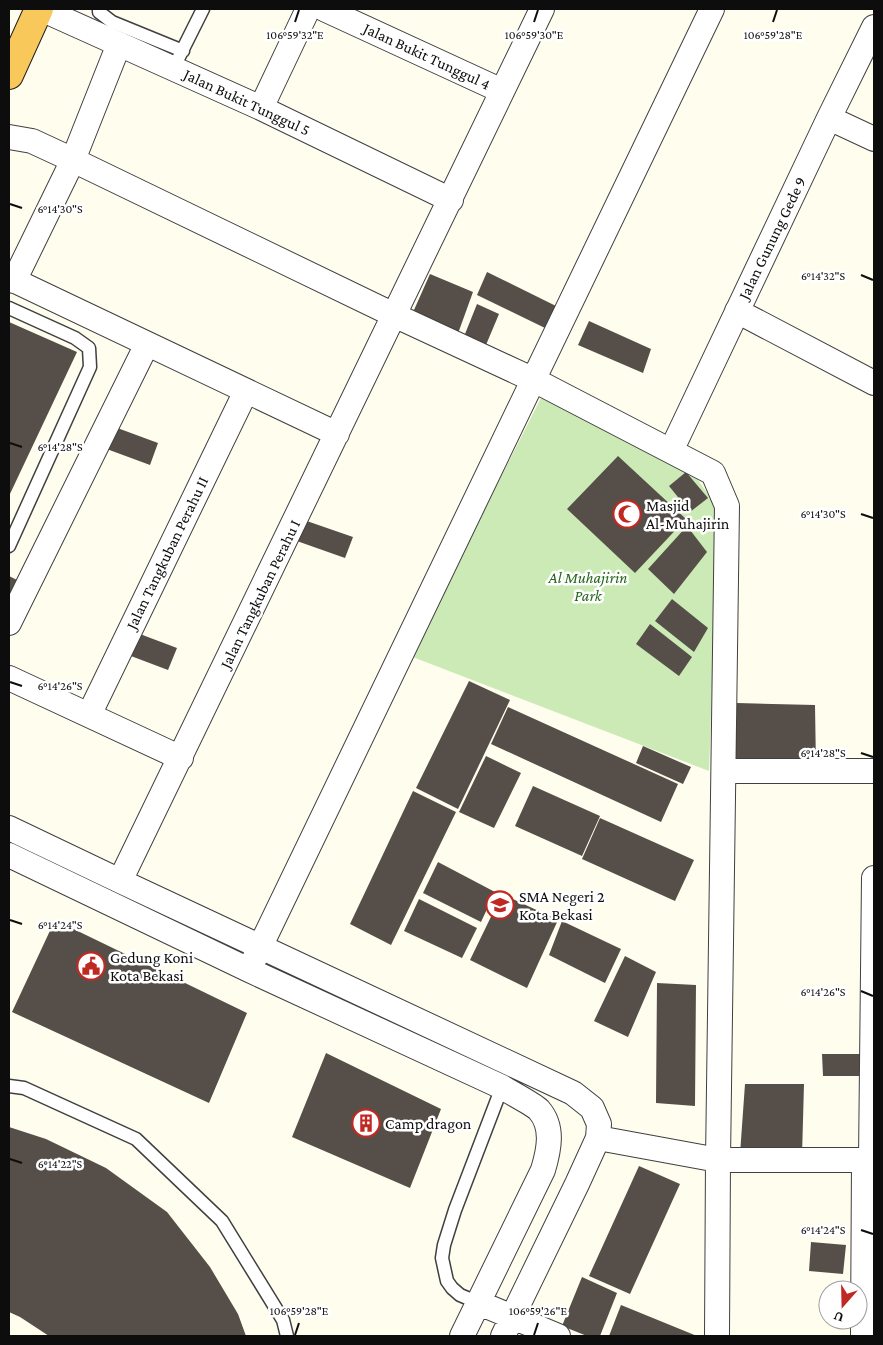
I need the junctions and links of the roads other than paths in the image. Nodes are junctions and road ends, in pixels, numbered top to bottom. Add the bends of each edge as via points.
1 (40, 9) edge
2 (99, 9) edge
3 (203, 9) edge
4 (308, 9) edge
5 (324, 9) edge
6 (542, 9) edge
7 (712, 9) edge
8 (874, 27) edge
9 (119, 44) junction
10 (178, 59) junction
11 (9, 75) edge
12 (502, 90) junction
13 (260, 108) junction
14 (829, 118) junction
15 (9, 137) edge
16 (874, 139) edge
17 (73, 160) junction
18 (451, 200) junction
19 (12, 280) edge
20 (9, 308) edge
21 (737, 311) junction
22 (394, 315) junction
23 (147, 344) junction
24 (534, 380) junction
25 (874, 383) edge
26 (246, 391) junction
27 (336, 434) junction
28 (671, 451) junction
29 (9, 546) edge
30 (9, 623) edge
31 (9, 678) edge
32 (89, 715) junction
33 (180, 758) junction
34 (724, 771) junction
35 (874, 771) edge
36 (9, 828) edge
37 (9, 855) edge
38 (123, 877) junction
39 (874, 878) edge
40 (261, 947) junction
41 (249, 970) junction
42 (9, 1086) edge
43 (502, 1087) junction
44 (598, 1138) junction
45 (718, 1160) junction
46 (870, 1160) edge
47 (869, 1300) edge
48 (479, 1303) junction
49 (508, 1327) edge
50 (287, 1336) edge
51 (462, 1336) edge
52 (558, 1336) edge
53 (717, 1336) edge
54 (863, 1336) edge

1 - 9 street, Jalan Bukit Tunggul 5
1 - 11 highway
2 - 10 lane via 98,12 112,22
3 - 10 lane
4 - 13 street
5 - 12 street, Jalan Bukit Tunggul 4
6 - 12 street, Jalan Tangkuban Perahu I
7 - 24 street
8 - 14 street, Jalan Gunung Gede 9
9 - 10 street, Jalan Bukit Tunggul 5
9 - 17 street
10 - 13 street, Jalan Bukit Tunggul 5
12 - 18 street, Jalan Tangkuban Perahu I
13 - 18 street, Jalan Bukit Tunggul 5
14 - 16 street
14 - 21 street, Jalan Gunung Gede 9
15 - 17 street via 32,141
17 - 19 street
17 - 22 street
18 - 22 street, Jalan Tangkuban Perahu I
19 - 23 street
20 - 29 lane via 75,338 89,348 90,367
21 - 25 street
21 - 28 street, Jalan Gunung Gede 9
22 - 24 street
22 - 27 street, Jalan Tangkuban Perahu I
23 - 26 street
23 - 30 street
24 - 28 street
24 - 40 street
26 - 27 street
26 - 32 street, Jalan Tangkuban Perahu II
27 - 33 street, Jalan Tangkuban Perahu I
28 - 34 street via 714,473 727,506
31 - 32 street
32 - 33 street
33 - 38 street, Jalan Tangkuban Perahu I
34 - 35 street
34 - 45 street
36 - 38 street
37 - 41 street
38 - 40 street
39 - 46 street
40 - 41 street
40 - 44 street via 573,1092 592,1108 599,1124
41 - 43 street
42 - 50 lane via 24,1088 136,1139 222,1221 283,1320
43 - 48 lane via 455,1210 442,1258 447,1281 452,1288
43 - 48 street via 538,1109 548,1124 548,1148 543,1170
44 - 45 street
44 - 49 street
45 - 46 street
45 - 53 street
46 - 47 street
47 - 54 street
48 - 49 street
48 - 51 street
49 - 52 street

